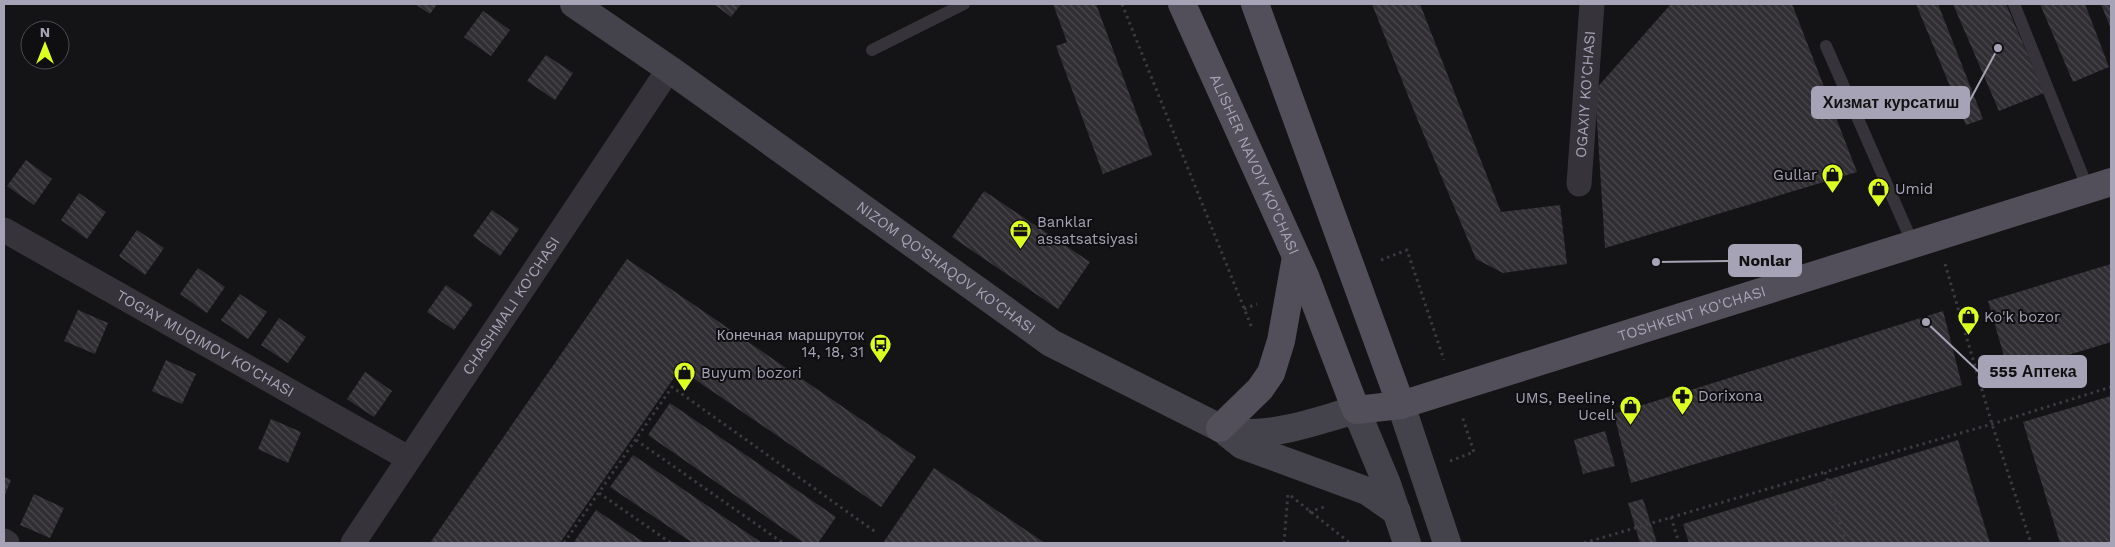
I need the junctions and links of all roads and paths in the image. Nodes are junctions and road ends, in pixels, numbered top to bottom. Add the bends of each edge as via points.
1 (574, 4) edge
2 (964, 4) edge
3 (1122, 4) edge
4 (1182, 4) edge
5 (1255, 4) edge
6 (1592, 4) edge
7 (2014, 4) edge
8 (1826, 46) dead end
9 (872, 50) dead end
10 (670, 69) junction
11 (1579, 184) dead end
12 (2099, 186) edge
13 (4, 230) edge
14 (1925, 241) junction
15 (1296, 257) junction
16 (1272, 373) junction
17 (2111, 387) edge
18 (1401, 405) junction
19 (1356, 410) junction
20 (1992, 424) junction
21 (1220, 428) junction
22 (636, 440) junction
23 (408, 458) junction
24 (1825, 472) junction
25 (599, 493) junction
26 (1288, 494) dead end
27 (1397, 512) junction
28 (1671, 517) junction
29 (877, 533) dead end
30 (4, 542) edge
31 (7, 543) edge
32 (353, 543) edge
33 (564, 543) edge
34 (671, 543) edge
35 (783, 543) edge
36 (1350, 543) edge
37 (1407, 543) edge
38 (1447, 543) edge
39 (1584, 543) edge
40 (1679, 543) edge
41 (1846, 543) edge
42 (2031, 543) edge

1 - 10 main road, NIZOM QO'SHAQOV KO'CHASI
2 - 9 lane
3 - 16 path
4 - 15 main road, ALISHER NAVOIY KO'CHASI
5 - 18 main road
6 - 11 street, OGAXIY KO'CHASI
7 - 12 lane
8 - 14 lane
10 - 21 main road, NIZOM QO'SHAQOV KO'CHASI via 1051,343
10 - 23 street, CHASHMALI KO'CHASI
12 - 14 main road, TOSHKENT KO'CHASI
13 - 23 street, TOG'AY MUQIMOV KO'CHASI
14 - 18 main road, TOSHKENT KO'CHASI
14 - 20 path
15 - 16 main road
15 - 19 main road, ALISHER NAVOIY KO'CHASI
16 - 21 main road
17 - 20 path
18 - 19 main road, TOSHKENT KO'CHASI
18 - 38 main road
19 - 21 main road, NIZOM QO'SHAQOV KO'CHASI via 1269,432 1249,433
19 - 27 main road
20 - 24 path
20 - 42 path
21 - 27 main road via 1242,445 1367,491
22 - 25 path
22 - 29 path via 672,387
22 - 35 path
23 - 32 street, CHASHMALI KO'CHASI
24 - 28 path
24 - 41 path
25 - 33 path
25 - 34 path
26 - 36 path
27 - 37 main road
28 - 39 path
28 - 40 path
30 - 31 street

